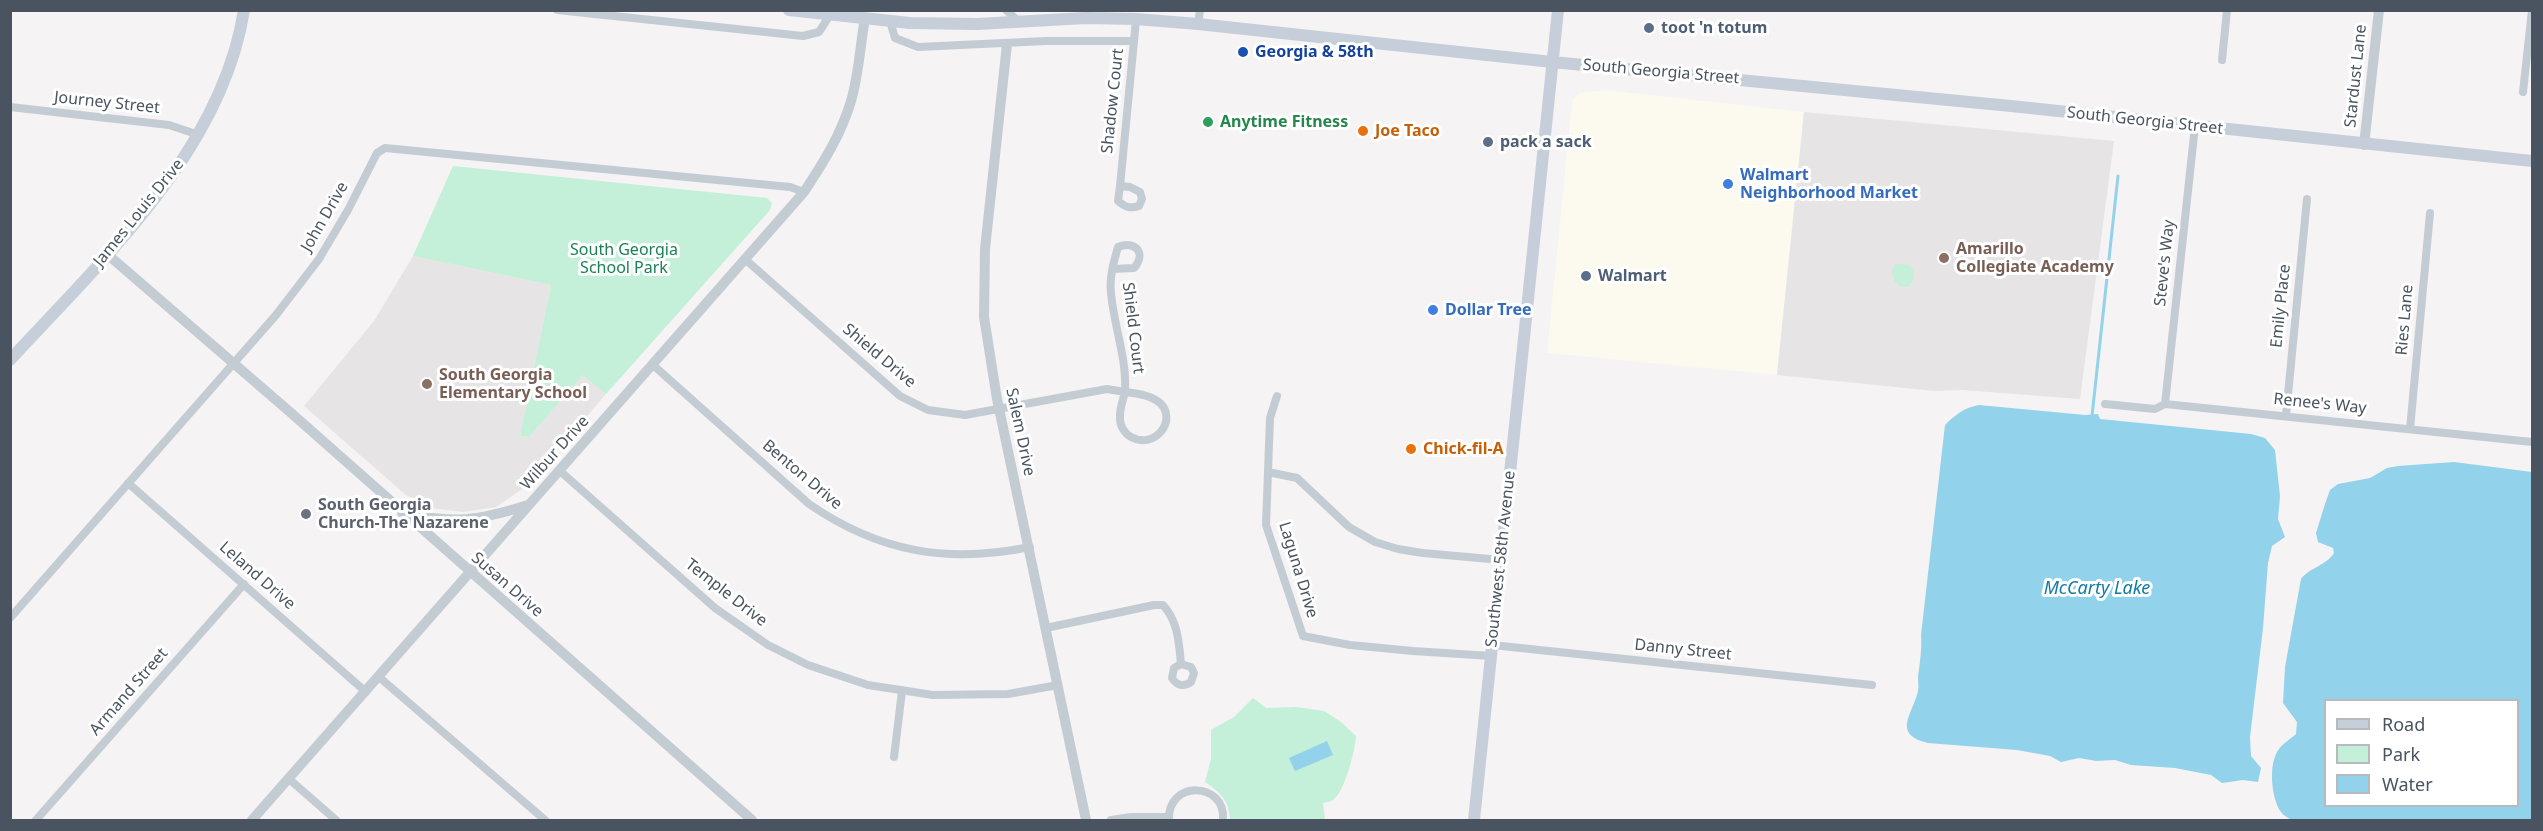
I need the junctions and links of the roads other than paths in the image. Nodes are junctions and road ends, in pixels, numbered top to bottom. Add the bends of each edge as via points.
1 (243, 10) edge
2 (557, 10) edge
3 (789, 10) edge
4 (1006, 10) edge
5 (1200, 10) edge
6 (1558, 10) edge
7 (2227, 10) edge
8 (2379, 10) edge
9 (2532, 10) edge
10 (830, 15) junction
11 (865, 18) junction
12 (1136, 19) junction
13 (890, 21) junction
14 (1018, 21) junction
15 (1198, 24) junction
16 (1134, 41) junction
17 (1007, 44) junction
18 (2222, 60) dead end
19 (1552, 62) junction
20 (2523, 92) dead end
21 (10, 107) edge
22 (2195, 126) junction
23 (199, 135) junction
24 (2364, 145) junction
25 (2532, 161) edge
26 (1120, 186) dead end
27 (804, 192) junction
28 (2307, 199) dead end
29 (2430, 213) dead end
30 (107, 254) junction
31 (746, 260) junction
32 (1113, 269) dead end
33 (10, 360) edge
34 (234, 363) junction
35 (653, 365) junction
36 (1125, 392) junction
37 (1277, 396) dead end
38 (2105, 404) dead end
39 (2165, 404) junction
40 (1000, 410) junction
41 (2286, 416) junction
42 (2410, 429) junction
43 (2532, 442) edge
44 (560, 471) junction
45 (1268, 472) junction
46 (129, 483) junction
47 (529, 504) junction
48 (402, 512) junction
49 (1030, 547) junction
50 (1501, 560) junction
51 (471, 573) junction
52 (244, 584) junction
53 (10, 618) edge
54 (1046, 628) junction
55 (1491, 650) junction
56 (1181, 664) dead end
57 (379, 677) junction
58 (1058, 685) junction
59 (1872, 685) dead end
60 (902, 691) junction
61 (366, 692) junction
62 (894, 757) dead end
63 (289, 779) junction
64 (1168, 819) edge
65 (36, 820) edge
66 (252, 820) edge
67 (336, 820) edge
68 (545, 820) edge
69 (752, 820) edge
70 (1086, 820) edge
71 (1111, 820) edge
72 (1223, 820) edge
73 (1474, 820) edge

1 - 23 main road, James Louis Drive via 224,83
2 - 10 street via 803,36 819,32
3 - 10 main road, South Georgia Street
4 - 14 street
5 - 15 street
6 - 19 main road, Southwest 58th Avenue
7 - 18 street
8 - 24 street, Stardust Lane
9 - 20 street
10 - 11 main road, South Georgia Street
11 - 13 main road, South Georgia Street
11 - 27 street, Wilbur Drive via 845,118 831,150
12 - 14 main road, South Georgia Street
12 - 15 main road, South Georgia Street
12 - 16 street, Shadow Court
13 - 14 main road, South Georgia Street
13 - 17 street via 895,38 918,47
15 - 19 main road, South Georgia Street
16 - 17 street
16 - 26 street, Shadow Court
17 - 40 street, Salem Drive via 984,285 987,339
19 - 22 main road, South Georgia Street
19 - 50 main road, Southwest 58th Avenue
21 - 23 street, Journey Street via 170,124
22 - 24 main road, South Georgia Street
22 - 39 street, Steve's Way
23 - 30 main road, James Louis Drive via 175,173
24 - 25 main road, South Georgia Street
27 - 31 street, Wilbur Drive
27 - 34 street, John Drive via 790,187 385,148 376,153 319,258
28 - 41 street, Emily Place
29 - 42 street, Ries Lane
30 - 33 main road, James Louis Drive
30 - 34 street, Susan Drive
31 - 35 street, Wilbur Drive
31 - 40 street, Shield Drive via 900,396 946,413 965,415
32 - 36 street, Shield Court via 1110,292 1126,371
34 - 46 street, John Drive
34 - 48 street, Susan Drive
35 - 44 street, Wilbur Drive
35 - 49 street, Benton Drive via 809,504 854,531 919,552 980,555
36 - 36 street, Shield Court via 1119,420 1126,434 1138,441 1151,441 1165,423 1160,403 1142,394
36 - 40 street, Shield Drive via 1107,389
37 - 45 street, Laguna Drive via 1270,418
38 - 39 street, Renee's Way via 2154,410
39 - 41 street, Renee's Way
40 - 49 street, Salem Drive
41 - 42 street, Renee's Way
42 - 43 street, Renee's Way
44 - 47 street, Wilbur Drive
44 - 60 street, Temple Drive via 741,628 808,665 868,685
45 - 50 street via 1297,478 1348,527 1375,542 1415,551
45 - 55 street, Laguna Drive via 1266,525 1303,636 1413,651
46 - 52 street, Leland Drive
46 - 53 street, John Drive
47 - 48 street via 458,521
47 - 51 street, Wilbur Drive
48 - 51 street, Susan Drive
49 - 54 street, Salem Drive
50 - 55 main road, Southwest 58th Avenue
51 - 57 street, Wilbur Drive
51 - 69 street, Susan Drive
52 - 61 street, Leland Drive
52 - 65 street, Armand Street
54 - 56 street via 1163,605 1172,615
54 - 58 street, Salem Drive
55 - 59 street, Danny Street
55 - 73 main road, Southwest 58th Avenue
57 - 61 street, Wilbur Drive
57 - 68 street
58 - 60 street, Temple Drive via 976,696
58 - 70 street, Salem Drive
60 - 62 street
61 - 63 street, Wilbur Drive
63 - 66 street, Wilbur Drive
63 - 67 street
64 - 71 street
64 - 72 street via 1178,796 1200,790 1220,803

